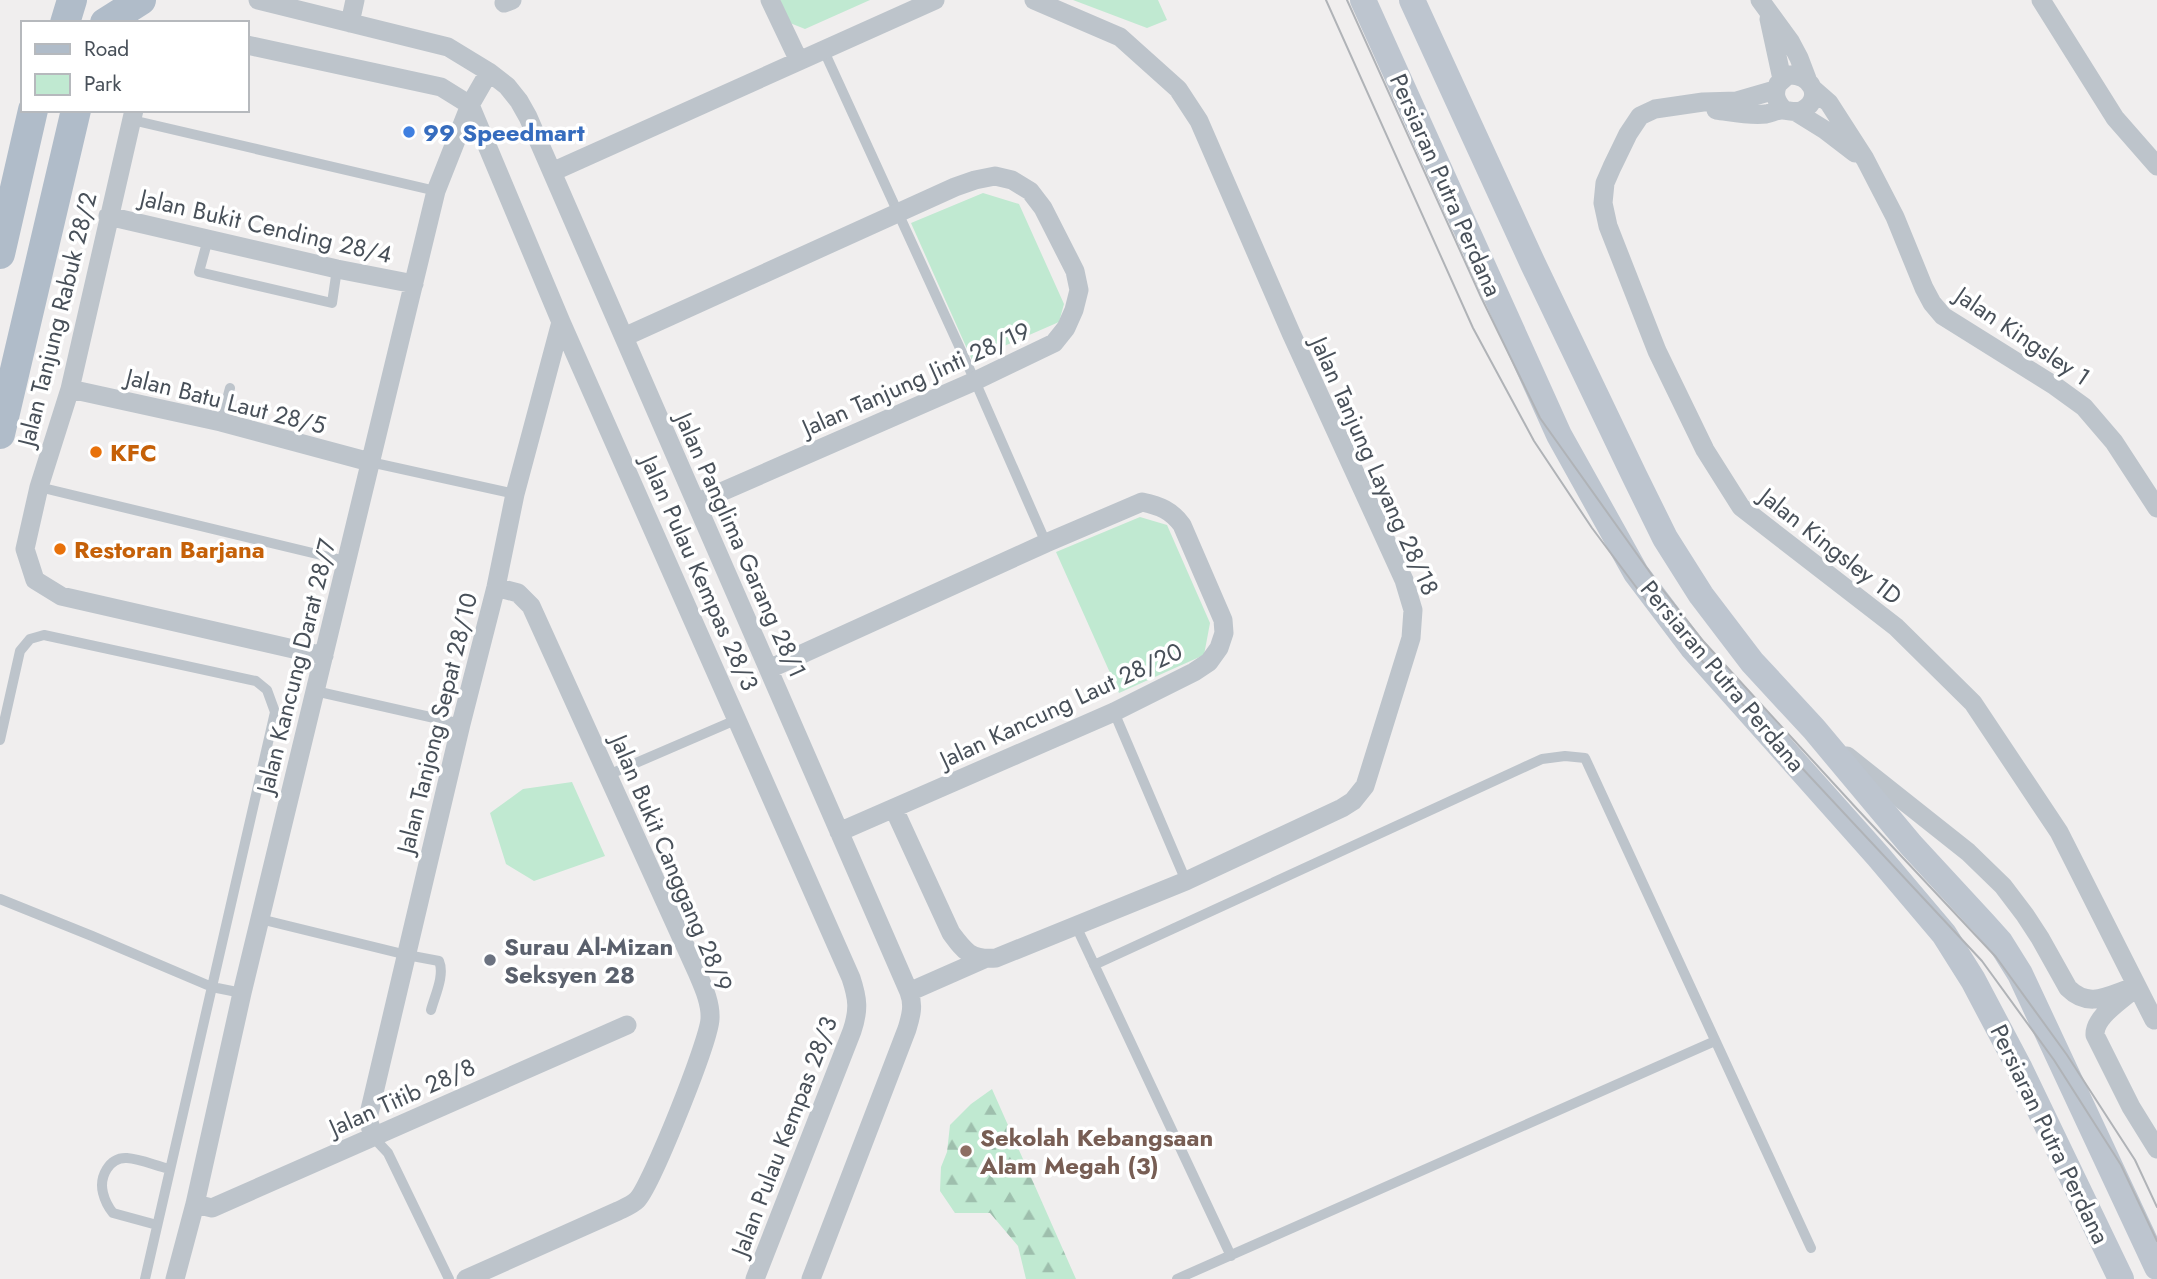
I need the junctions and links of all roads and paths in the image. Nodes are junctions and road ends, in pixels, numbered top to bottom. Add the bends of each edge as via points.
1 (60, 0) edge
2 (72, 0) edge
3 (102, 0) edge
4 (141, 0) edge
5 (258, 0) edge
6 (355, 0) edge
7 (771, 0) edge
8 (935, 0) edge
9 (1034, 0) edge
10 (1363, 0) edge
11 (1412, 0) edge
12 (2042, 0) edge
13 (1764, 6) edge
14 (55, 21) edge
15 (66, 21) edge
16 (97, 21) edge
17 (108, 21) edge
18 (350, 23) junction
19 (248, 45) edge
20 (824, 51) junction
21 (799, 61) junction
22 (489, 72) junction
23 (1779, 84) junction
24 (1810, 84) junction
25 (470, 105) junction
26 (1687, 106) junction
27 (1790, 111) junction
28 (33, 112) edge
29 (76, 112) edge
30 (133, 115) edge
31 (1865, 159) junction
32 (2157, 166) edge
33 (552, 172) junction
34 (436, 191) junction
35 (898, 214) junction
36 (108, 216) junction
37 (208, 239) junction
38 (0, 254) edge
39 (337, 269) junction
40 (414, 284) junction
41 (561, 322) junction
42 (624, 337) junction
43 (975, 381) junction
44 (230, 388) dead end
45 (69, 389) junction
46 (221, 422) junction
47 (0, 434) edge
48 (370, 462) junction
49 (39, 487) junction
50 (515, 494) junction
51 (696, 503) junction
52 (2157, 508) edge
53 (1046, 543) junction
54 (346, 561) junction
55 (496, 587) junction
56 (324, 656) junction
57 (769, 669) junction
58 (315, 691) junction
59 (1114, 712) junction
60 (737, 719) junction
61 (461, 724) junction
62 (1814, 729) junction
63 (0, 740) edge
64 (608, 775) junction
65 (894, 809) junction
66 (839, 832) junction
67 (1186, 881) junction
68 (0, 899) edge
69 (260, 919) junction
70 (1076, 926) junction
71 (407, 956) junction
72 (984, 959) junction
73 (1094, 965) junction
74 (2137, 986) junction
75 (212, 987) junction
76 (909, 992) junction
77 (242, 993) junction
78 (431, 1010) dead end
79 (2154, 1020) dead end
80 (627, 1025) dead end
81 (1715, 1041) junction
82 (373, 1136) junction
83 (2157, 1149) edge
84 (170, 1170) junction
85 (195, 1204) junction
86 (157, 1224) junction
87 (1811, 1248) dead end
88 (1231, 1256) junction
89 (2157, 1267) edge
90 (145, 1279) edge
91 (175, 1279) edge
92 (449, 1279) edge
93 (466, 1279) edge
94 (755, 1279) edge
95 (811, 1279) edge
96 (1178, 1279) edge
97 (2121, 1279) edge

1 - 14 main road
2 - 15 main road
3 - 16 main road
4 - 17 main road
5 - 18 street, Jalan Panglima Garang 28/1
6 - 18 street
7 - 21 street
8 - 20 street
9 - 67 street, Jalan Tanjung Layang 28/18 via 1120,37 1178,89 1199,121 1404,580 1413,610 1411,638 1360,793 1342,808
10 - 97 main road, Persiaran Putra Perdana via 1559,435 1636,573 1692,647 1944,934 2019,1066
11 - 62 main road, Persiaran Putra Perdana via 1665,538 1752,662
12 - 32 street via 2115,118
13 - 23 street, Jalan Kingsley 1 via 1779,57
13 - 24 street, Jalan Kingsley 1 via 1790,41
18 - 22 street, Jalan Panglima Garang 28/1 via 448,47
19 - 25 street via 441,87
20 - 21 street
20 - 35 lane
21 - 33 street
22 - 25 street, Jalan Kancung Darat 28/7
22 - 33 street, Jalan Panglima Garang 28/1 via 519,101
23 - 24 street via 1795,74
23 - 26 street, Jalan Kingsley 1D via 1737,101
23 - 27 street via 1777,101
24 - 27 street via 1810,104
24 - 31 street, Jalan Kingsley 1 via 1829,103
25 - 34 street, Jalan Kancung Darat 28/7
25 - 41 street, Jalan Pulau Kempas 28/3
26 - 27 street, Jalan Kingsley 1D via 1741,114
26 - 74 street, Jalan Kingsley 1D via 1655,109 1640,116 1605,183 1603,203 1657,351 1705,450 1741,507 1896,627 1973,703 2059,832
27 - 31 street
28 - 38 main road
29 - 47 main road
30 - 34 lane
30 - 36 street, Jalan Tanjung Rabuk 28/2
31 - 52 street, Jalan Kingsley 1 via 1932,303 1943,316 2084,407 2115,442
33 - 42 street, Jalan Panglima Garang 28/1
34 - 40 street, Jalan Kancung Darat 28/7
35 - 42 street, Jalan Tanjung Jinti 28/19
35 - 43 lane
35 - 43 street, Jalan Tanjung Jinti 28/19 via 975,180 995,176 1012,180 1030,191 1043,208 1075,271 1079,290 1074,310 1054,343
36 - 37 street, Jalan Bukit Cending 28/4
36 - 45 street, Jalan Tanjung Rabuk 28/2
37 - 39 street, Jalan Bukit Cending 28/4
37 - 39 lane via 199,272 225,279 332,303
39 - 40 street, Jalan Bukit Cending 28/4
40 - 48 street, Jalan Kancung Darat 28/7
41 - 50 street, Jalan Tanjong Sepat 28/10
41 - 60 street, Jalan Pulau Kempas 28/3
42 - 51 street, Jalan Panglima Garang 28/1
43 - 51 street, Jalan Tanjung Jinti 28/19
43 - 53 lane
44 - 46 lane
45 - 46 street, Jalan Batu Laut 28/5
45 - 49 street, Jalan Tanjung Rabuk 28/2
46 - 48 street, Jalan Batu Laut 28/5
48 - 50 lane
48 - 54 street, Jalan Kancung Darat 28/7
49 - 54 lane
49 - 56 street, Jalan Tanjung Rabuk 28/2 via 25,549 35,580 61,596
50 - 55 street, Jalan Tanjong Sepat 28/10
51 - 57 street, Jalan Panglima Garang 28/1
53 - 57 street, Jalan Kancung Laut 28/20
53 - 59 street, Jalan Kancung Laut 28/20 via 1142,502 1157,505 1173,513 1182,525 1223,620 1224,633 1209,662
54 - 56 street, Jalan Kancung Darat 28/7
55 - 61 street, Jalan Tanjong Sepat 28/10
55 - 64 street, Jalan Bukit Canggang 28/9 via 518,593 531,606
56 - 58 street, Jalan Kancung Darat 28/7
57 - 66 street, Jalan Panglima Garang 28/1
58 - 61 lane
58 - 69 street, Jalan Kancung Darat 28/7
59 - 65 street, Jalan Kancung Laut 28/20
59 - 67 lane
60 - 64 lane
60 - 94 street, Jalan Pulau Kempas 28/3 via 851,978 858,1014
61 - 71 street, Jalan Tanjong Sepat 28/10
62 - 74 street via 1968,852 2003,886 2077,998 2092,1001
62 - 89 main road, Persiaran Putra Perdana via 2007,953
63 - 75 lane via 20,651 30,639 44,635 256,681 267,690 275,712
64 - 93 street, Jalan Bukit Canggang 28/9 via 706,995 711,1018 705,1041 637,1200
65 - 66 street, Jalan Kancung Laut 28/20
65 - 72 street via 951,933 962,948
66 - 76 street, Jalan Panglima Garang 28/1
67 - 70 street, Jalan Tanjung Layang 28/18
68 - 75 lane
69 - 71 lane
69 - 77 street, Jalan Kancung Darat 28/7
70 - 72 street, Jalan Tanjung Layang 28/18
70 - 73 lane
71 - 78 lane via 439,961
71 - 82 street, Jalan Tanjong Sepat 28/10 via 368,1118
72 - 76 street, Jalan Tanjung Layang 28/18
73 - 81 lane via 1542,759 1585,758
73 - 88 lane
74 - 79 street, Jalan Kingsley 1D
74 - 83 street via 2100,1020 2095,1035
75 - 77 lane
75 - 84 lane
76 - 95 street, Jalan Panglima Garang 28/1 via 907,1029
77 - 85 street, Jalan Kancung Darat 28/7
80 - 82 street, Jalan Titib 28/8
81 - 87 lane
81 - 88 lane
82 - 85 street, Jalan Titib 28/8 via 212,1208
82 - 92 lane via 388,1153
84 - 86 lane
84 - 86 lane via 117,1158 103,1176 102,1191 113,1213
85 - 91 street, Jalan Kancung Darat 28/7
86 - 90 lane
88 - 96 lane

